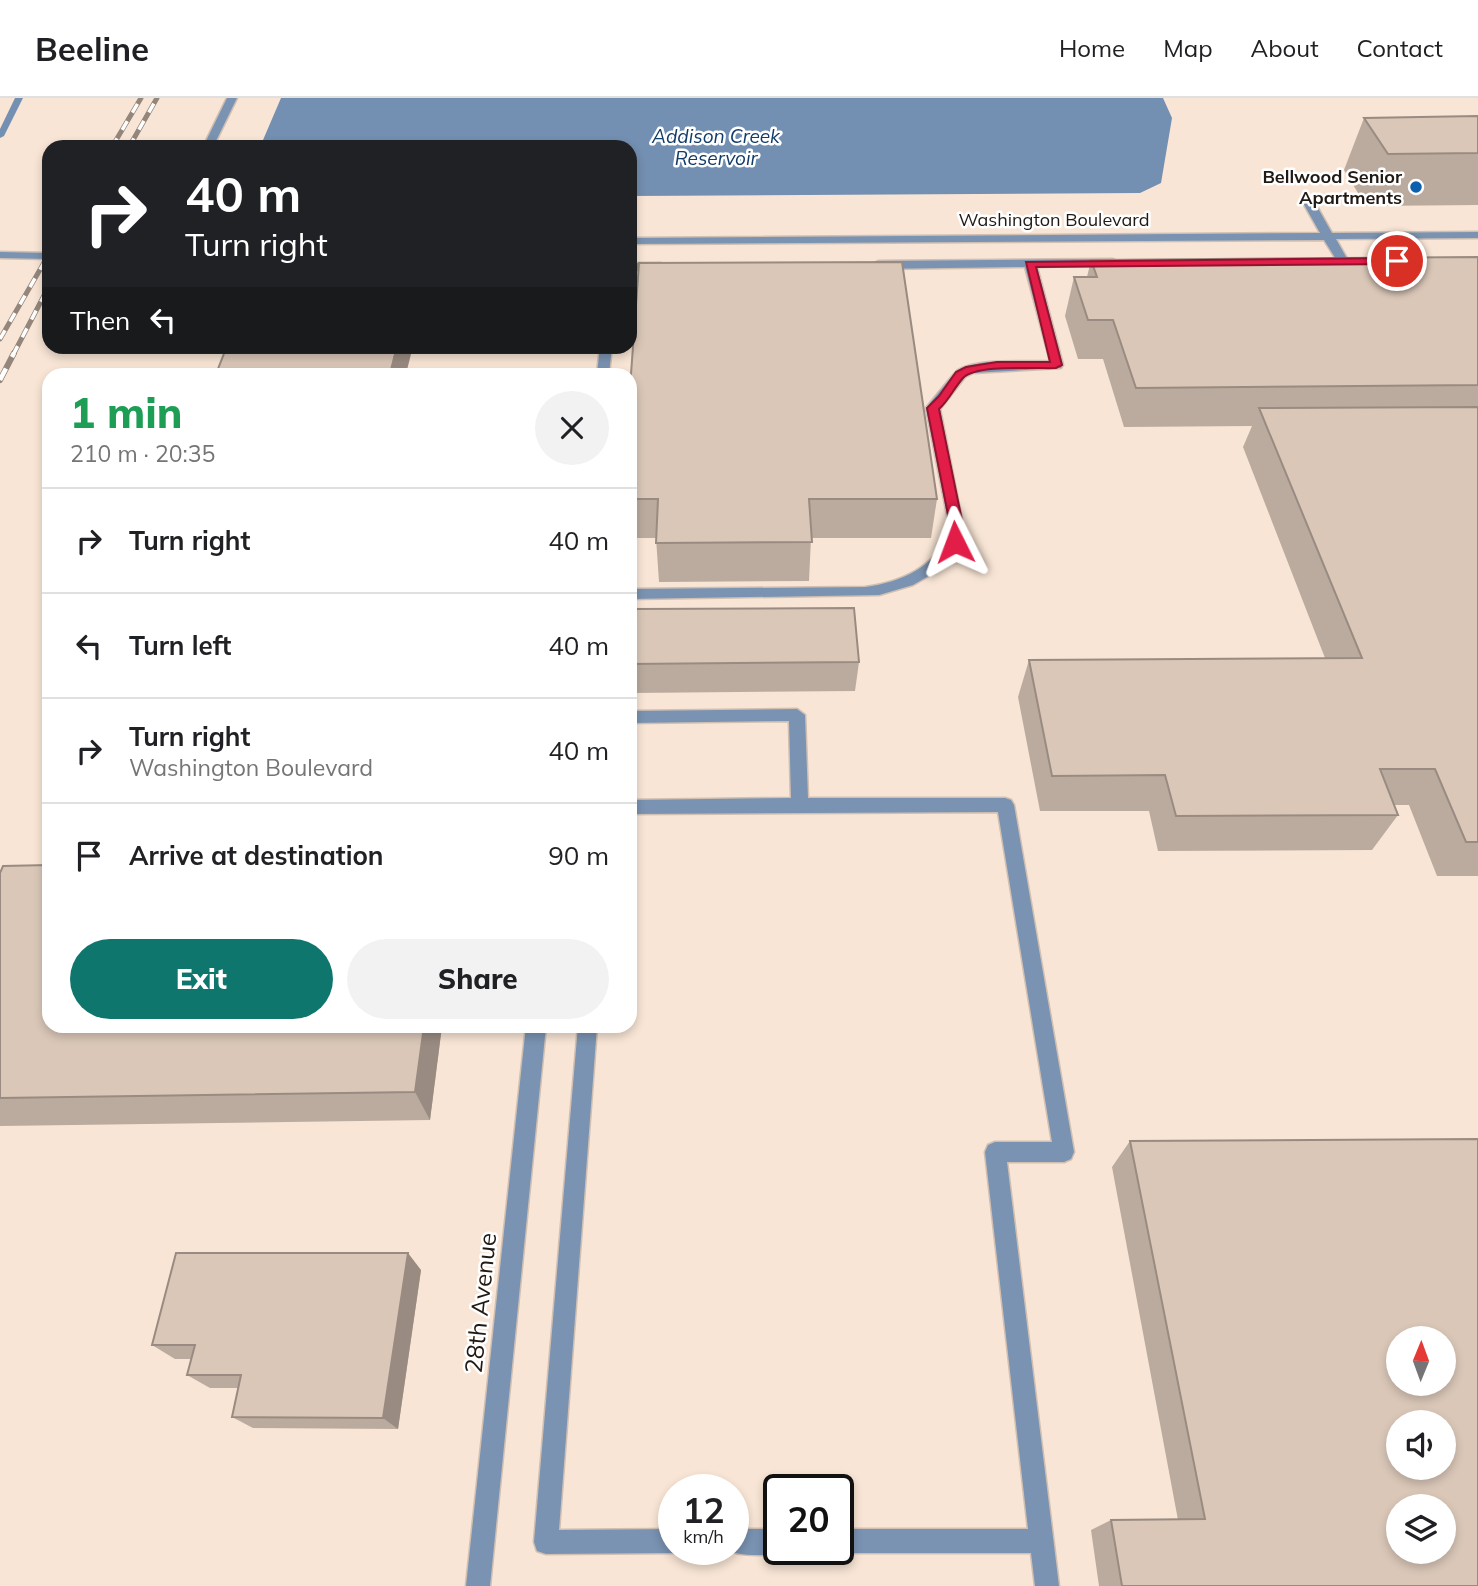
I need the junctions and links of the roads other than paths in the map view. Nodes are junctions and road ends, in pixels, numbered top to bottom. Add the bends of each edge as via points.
1 (232, 98) edge
2 (211, 140) edge
3 (1308, 201) dead end
4 (1478, 235) edge
5 (1329, 236) junction
6 (637, 241) edge
7 (0, 256) edge
8 (42, 256) edge
9 (1330, 262) edge
10 (1343, 262) junction
11 (1357, 262) edge
12 (1125, 263) edge
13 (1030, 264) junction
14 (864, 265) edge
15 (637, 267) edge
16 (671, 267) edge
17 (637, 594) edge
18 (637, 717) edge
19 (800, 805) junction
20 (637, 807) edge
21 (535, 1033) edge
22 (586, 1033) edge
23 (658, 1541) edge
24 (854, 1541) edge
25 (1041, 1541) junction
26 (478, 1586) edge
27 (1047, 1586) edge

1 - 2 street
3 - 5 street
4 - 5 street, Washington Boulevard
5 - 6 street, Washington Boulevard
5 - 10 street
7 - 8 street
9 - 10 street
10 - 11 street
12 - 13 street
13 - 14 street
13 - 17 street via 1056,365 970,370 960,374 933,408 957,530 955,542 928,570 890,590
15 - 16 street
18 - 19 street via 797,715
19 - 20 street
19 - 25 street via 1005,805 1064,1152 995,1152
21 - 26 street, 28th Avenue
22 - 23 street via 546,1542
24 - 25 street
25 - 27 street

